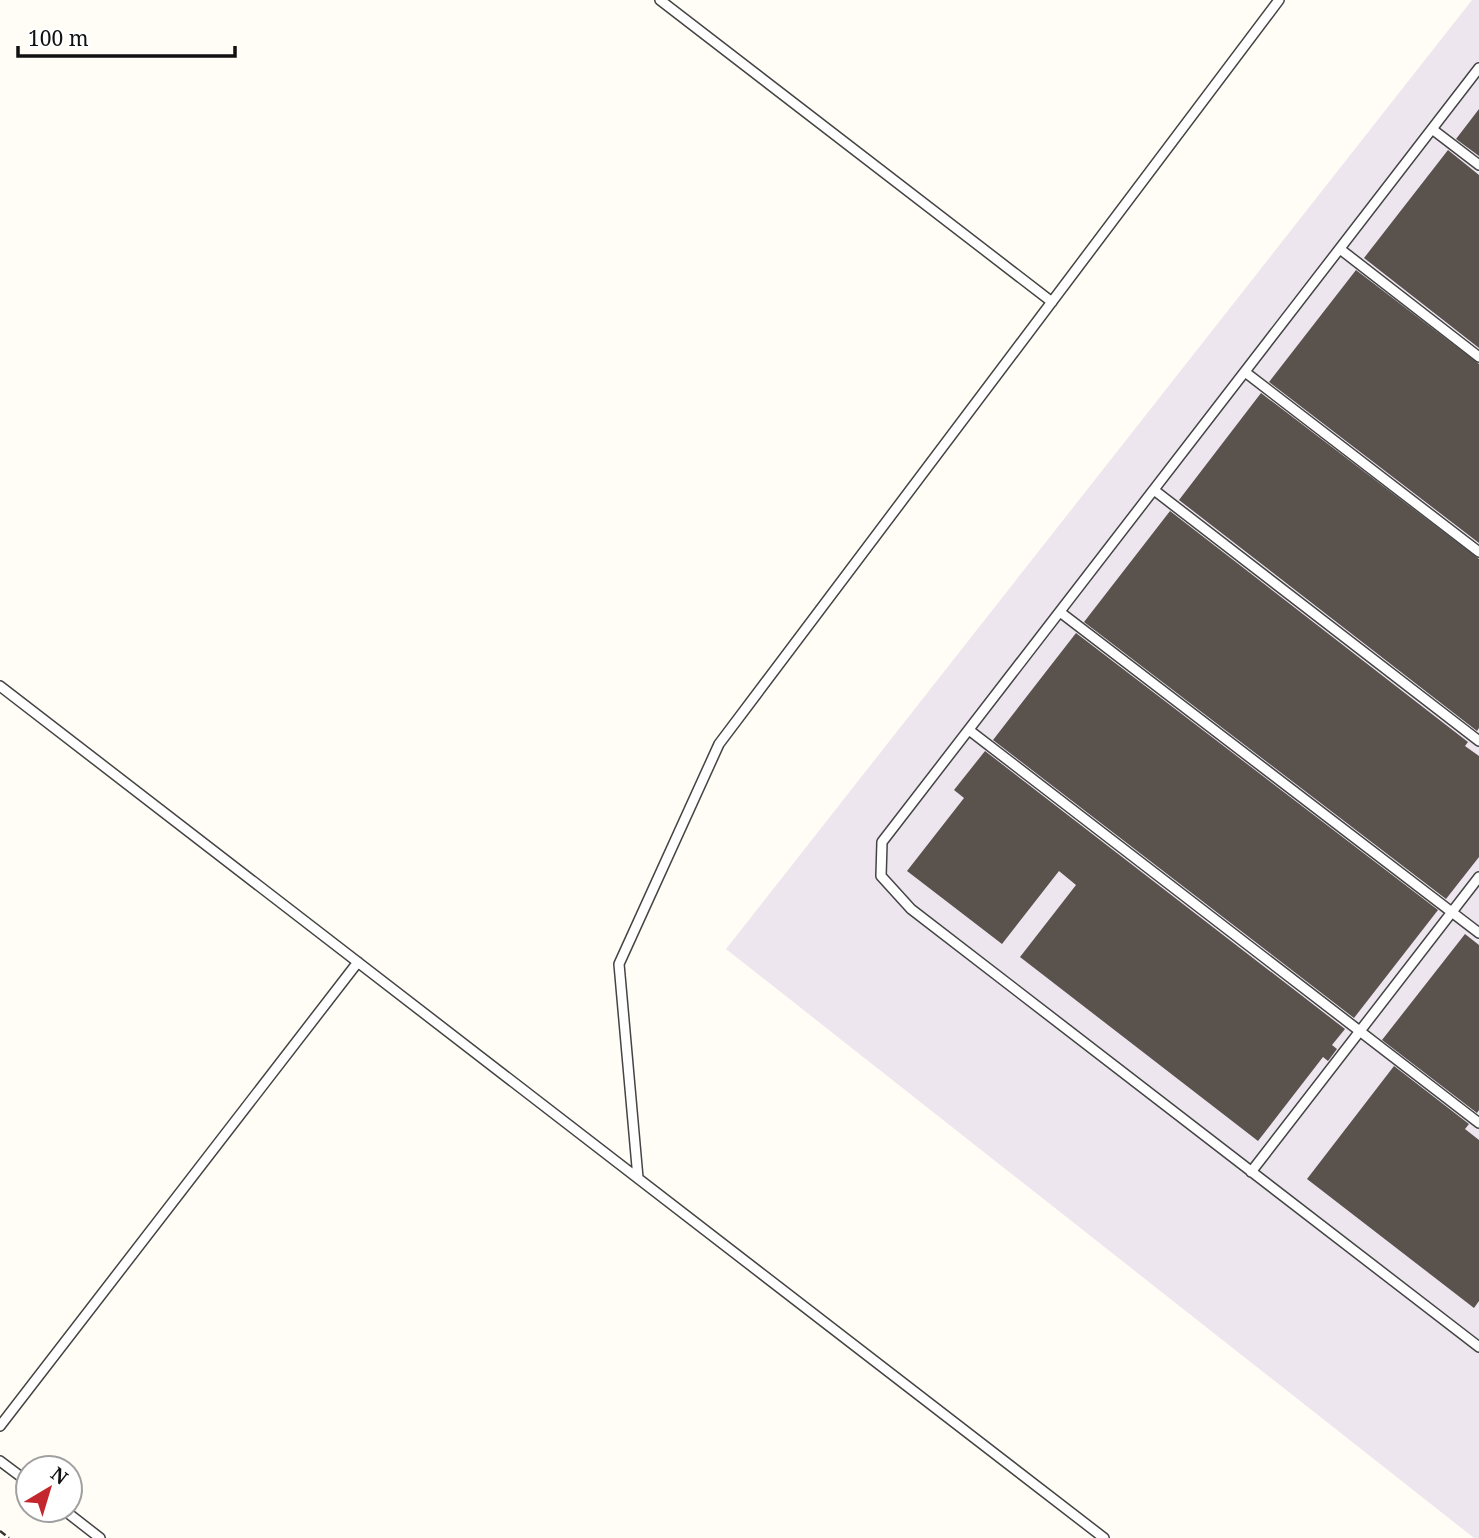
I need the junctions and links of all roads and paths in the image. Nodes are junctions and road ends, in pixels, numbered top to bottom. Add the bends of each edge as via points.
1 (660, 0) edge
2 (1279, 0) edge
3 (1479, 68) edge
4 (1432, 129) junction
5 (1479, 165) edge
6 (1340, 249) junction
7 (1052, 302) junction
8 (1479, 357) edge
9 (1245, 372) junction
10 (1154, 490) junction
11 (1479, 552) edge
12 (1060, 612) junction
13 (0, 685) edge
14 (969, 730) junction
15 (1479, 741) edge
16 (1479, 877) edge
17 (1452, 912) junction
18 (1479, 933) edge
19 (358, 962) junction
20 (1360, 1031) junction
21 (1479, 1123) edge
22 (1251, 1171) junction
23 (638, 1178) junction
24 (1479, 1347) edge
25 (0, 1426) edge
26 (82, 1524) edge
27 (0, 1531) edge
28 (9, 1538) edge
29 (100, 1538) edge
30 (1104, 1538) edge

1 - 7 lane
2 - 7 lane
3 - 4 lane
4 - 5 lane
4 - 6 lane
6 - 8 lane
6 - 9 lane
7 - 23 lane via 719,744 619,964
9 - 10 lane
9 - 11 lane
10 - 12 lane
10 - 15 lane
12 - 14 lane
12 - 17 lane
13 - 19 lane
14 - 20 lane
14 - 22 lane via 882,842 881,876 911,909
16 - 17 lane
17 - 18 lane
17 - 20 lane
19 - 23 lane
19 - 25 lane
20 - 21 lane
20 - 22 lane
22 - 24 lane
23 - 30 lane
26 - 29 lane
27 - 28 path

